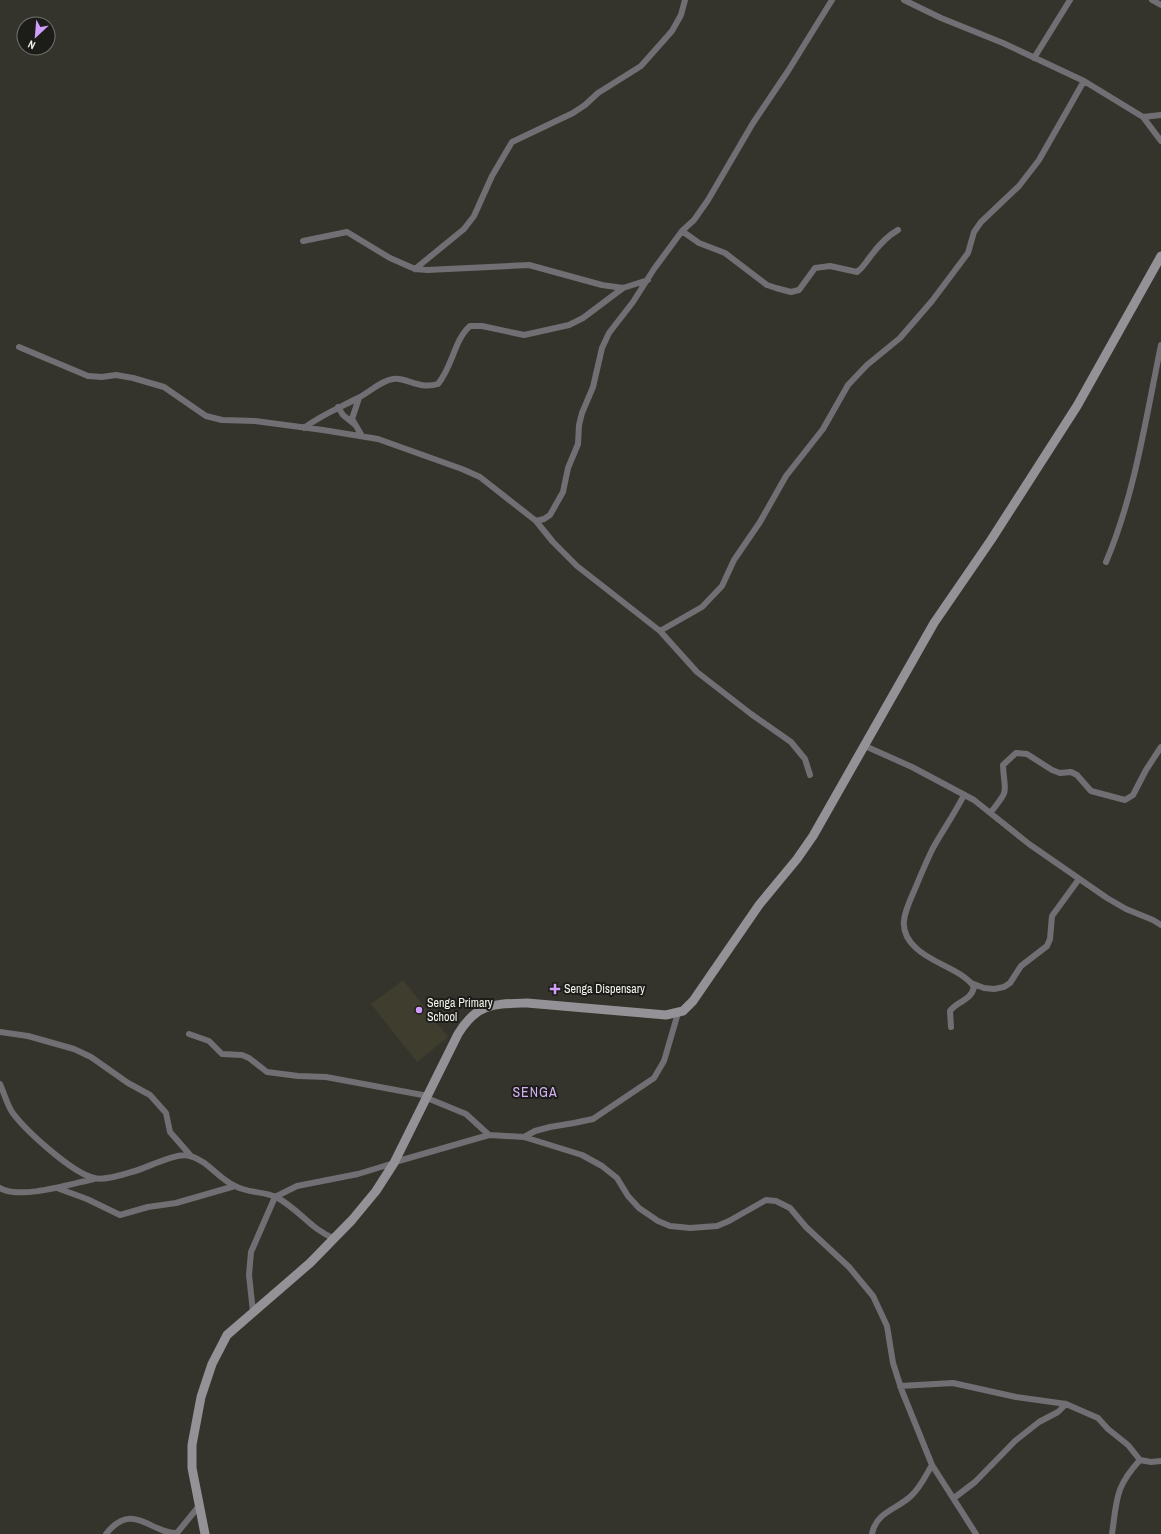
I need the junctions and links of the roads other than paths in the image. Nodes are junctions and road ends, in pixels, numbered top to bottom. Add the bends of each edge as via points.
1 (685, 0) edge
2 (832, 0) edge
3 (904, 0) edge
4 (1070, 0) edge
5 (1152, 0) edge
6 (1161, 5) edge
7 (1034, 58) junction
8 (1084, 81) junction
9 (1161, 115) edge
10 (1143, 117) junction
11 (1161, 140) edge
12 (898, 230) dead end
13 (682, 231) junction
14 (303, 241) dead end
15 (1161, 256) edge
16 (415, 269) junction
17 (648, 280) junction
18 (623, 288) junction
19 (1161, 345) edge
20 (19, 347) dead end
21 (359, 398) junction
22 (338, 407) junction
23 (355, 426) junction
24 (304, 428) junction
25 (362, 436) junction
26 (536, 521) junction
27 (1106, 562) dead end
28 (660, 631) junction
29 (865, 746) junction
30 (1161, 747) edge
31 (810, 776) dead end
32 (964, 795) junction
33 (991, 812) junction
34 (1079, 879) junction
35 (1161, 925) edge
36 (971, 983) junction
37 (678, 1013) junction
38 (951, 1027) dead end
39 (0, 1032) edge
40 (189, 1034) dead end
41 (0, 1084) edge
42 (428, 1097) junction
43 (489, 1135) junction
44 (524, 1137) junction
45 (191, 1156) junction
46 (394, 1162) junction
47 (94, 1178) junction
48 (235, 1186) junction
49 (0, 1188) edge
50 (57, 1188) junction
51 (274, 1197) junction
52 (335, 1239) junction
53 (253, 1312) junction
54 (900, 1386) junction
55 (1066, 1404) junction
56 (1140, 1460) junction
57 (1161, 1460) edge
58 (932, 1465) junction
59 (954, 1498) junction
60 (200, 1506) junction
61 (106, 1534) edge
62 (204, 1534) edge
63 (872, 1534) edge
64 (976, 1534) edge
65 (1112, 1534) edge

1 - 16 street via 681,15 672,31 641,66 598,93 585,106 512,142 492,176 474,216 464,229
2 - 13 street via 742,141 708,200 694,220
3 - 7 street
4 - 7 street
5 - 6 street
7 - 8 street
8 - 10 street
8 - 28 street via 1039,160 1018,186 980,222 968,253 932,301 900,338 867,365 848,385 823,429 786,476 760,522 734,560 722,586 702,607
9 - 10 street
10 - 11 street
12 - 13 street via 888,236 865,267 857,272 830,266 815,268 799,290 791,292 767,285 725,253 699,243
13 - 17 street
14 - 16 street via 347,232 379,253
15 - 29 street via 1077,406 1019,498 934,623
16 - 18 street via 530,265 585,282
17 - 18 street
17 - 26 street via 605,340 596,376 582,413 578,444 568,468 563,492 550,515
18 - 21 street via 583,318 569,324 524,335 470,326 460,339 453,360 438,384 420,386 395,378
19 - 27 street via 1139,454 1117,536
20 - 24 street via 88,376 128,377 164,387 206,416 222,420 255,421
21 - 22 street
21 - 23 street via 352,419
22 - 23 street
22 - 24 street
23 - 25 street
24 - 25 street
25 - 26 street via 407,449 480,477
26 - 28 street via 577,566
28 - 31 street via 697,672 750,714 791,742 805,759
29 - 32 street via 912,767
29 - 37 street via 813,836 759,905 692,1002
30 - 33 street via 1134,795 1126,800 1091,791 1077,775 1052,770 1027,754 1016,753 1003,765 1005,795
32 - 33 street
32 - 36 street via 920,875 904,922 906,936 916,949
33 - 34 street via 1029,844
34 - 35 street via 1126,909
34 - 36 street via 1052,916 1047,946 1021,966 1010,983 994,989
36 - 38 street via 974,987 970,995 950,1011
37 - 42 street via 666,1015 527,1003 488,1006 478,1010 462,1027
37 - 44 street via 664,1061 654,1078 593,1118 550,1127
39 - 45 street via 28,1036 74,1049 150,1095 166,1113 170,1132
40 - 42 street via 209,1041 222,1054 249,1058 267,1072 326,1077
41 - 47 street via 12,1111 22,1124 61,1159
42 - 43 street via 466,1114
42 - 46 street
43 - 44 street
43 - 46 street
44 - 54 street via 582,1155 602,1166 617,1178 636,1205 648,1215 670,1226 717,1226 766,1200 776,1201 790,1208 806,1227 844,1262 873,1296 887,1326
45 - 47 street via 179,1156 136,1171
45 - 48 street
46 - 51 street via 358,1174 297,1186
46 - 52 street via 376,1191
47 - 50 street
48 - 50 street via 176,1203 152,1206 120,1215 87,1198
48 - 51 street
49 - 50 street via 20,1193
51 - 52 street via 298,1212 321,1233
51 - 53 street via 251,1252 249,1276
52 - 53 street
53 - 60 street via 227,1335 212,1364 201,1397 194,1426 191,1458
54 - 55 street via 952,1383 1016,1397
54 - 58 street
55 - 56 street via 1098,1418 1128,1445
55 - 59 street via 1015,1441 975,1482
56 - 57 street
56 - 65 street via 1123,1480 1118,1492
58 - 59 street
58 - 63 street via 912,1496 876,1521
59 - 64 street
60 - 61 street via 177,1532 166,1531 143,1522 124,1520
60 - 62 street

